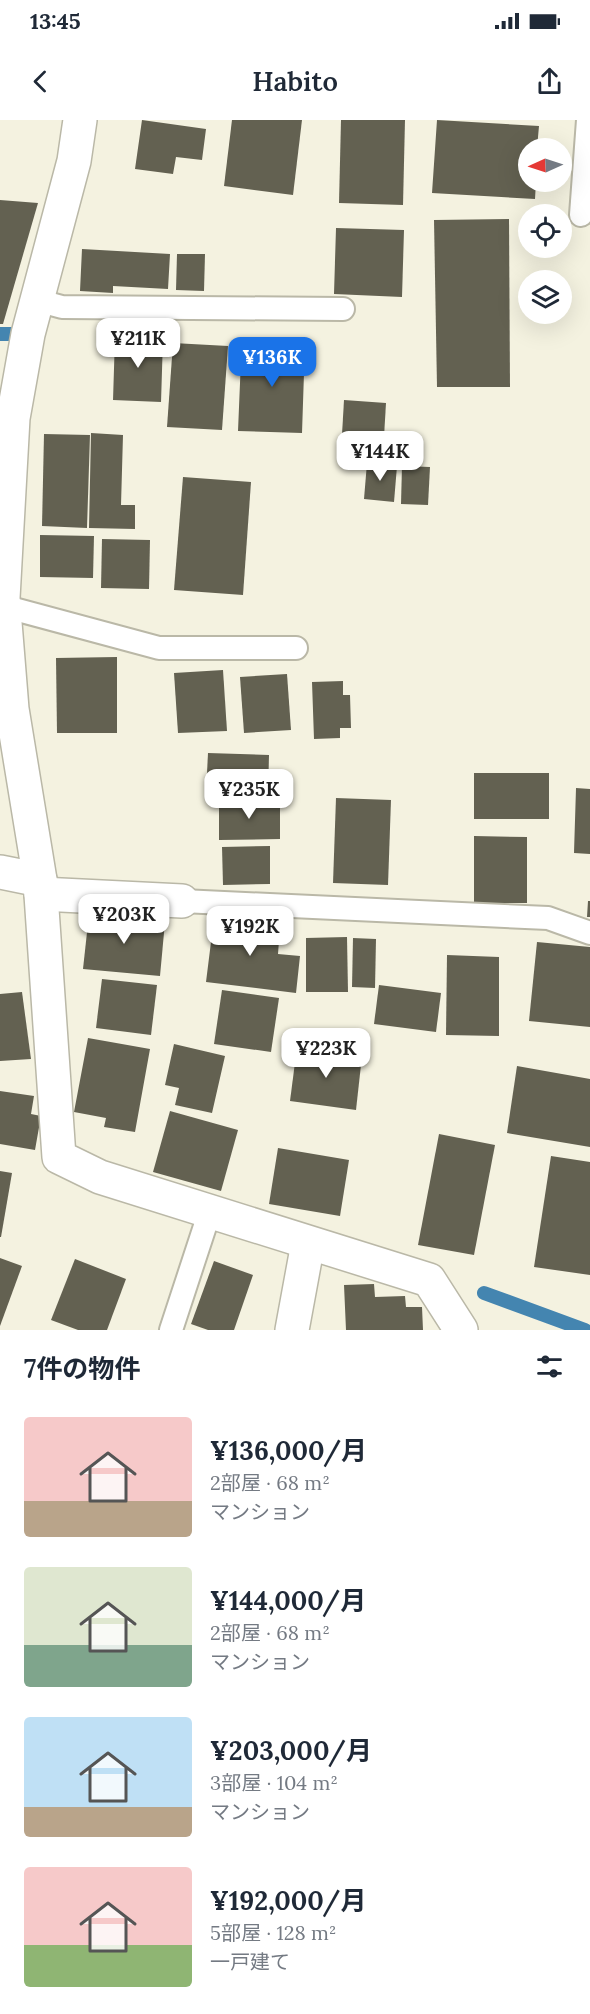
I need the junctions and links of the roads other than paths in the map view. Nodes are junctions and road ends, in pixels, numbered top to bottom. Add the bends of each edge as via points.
1 (80, 120) edge
2 (588, 120) edge
3 (581, 215) dead end
4 (36, 300) junction
5 (343, 309) dead end
6 (6, 446) edge
7 (3, 606) junction
8 (296, 648) dead end
9 (4, 659) edge
10 (0, 872) edge
11 (40, 887) junction
12 (182, 901) joint
13 (590, 933) edge
14 (210, 1211) junction
15 (308, 1243) junction
16 (171, 1330) edge
17 (292, 1330) edge
18 (461, 1330) edge

1 - 4 street via 74,161
2 - 3 lane
4 - 5 lane via 62,307
4 - 6 street
6 - 7 street
7 - 8 lane via 159,648
7 - 9 street
9 - 11 street
10 - 11 street
11 - 12 street
11 - 14 street via 58,1157 100,1177
12 - 13 lane via 548,918
14 - 15 street
14 - 16 lane
15 - 17 street
15 - 18 street via 429,1280

